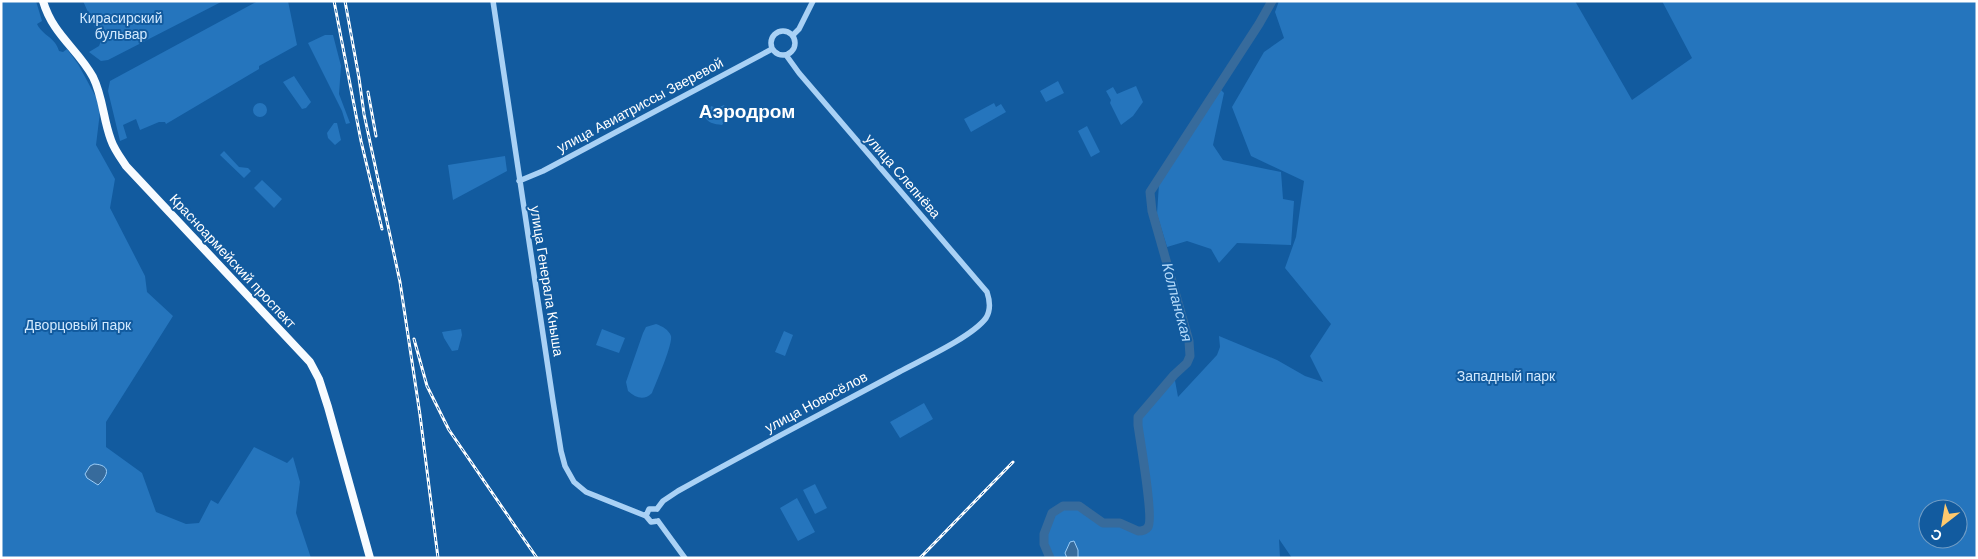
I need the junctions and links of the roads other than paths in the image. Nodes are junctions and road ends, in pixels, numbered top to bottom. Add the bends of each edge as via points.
1 (43, 1) edge
2 (492, 1) edge
3 (813, 1) edge
4 (793, 35) junction
5 (772, 49) junction
6 (786, 55) junction
7 (519, 181) junction
8 (987, 317) joint
9 (657, 509) junction
10 (646, 516) junction
11 (658, 521) junction
12 (370, 558) edge
13 (685, 558) edge

1 - 12 main road, Красноармейский проспект via 50,21 93,77 110,138 126,166 310,362 328,407
2 - 7 street, улица Генерала Кныша
3 - 4 street
4 - 5 street via 781,31 776,33 772,38
4 - 6 street via 795,46
5 - 6 street
5 - 7 street, улица Авиатриссы Зверевой
6 - 8 street, улица Слепнёва via 987,292 990,303
7 - 10 street, улица Генерала Кныша via 566,466 574,482 586,492
8 - 9 street, улица Новосёлов via 941,350 678,491 663,500
9 - 10 street via 649,509
9 - 11 street
10 - 11 street via 650,522
11 - 13 street

